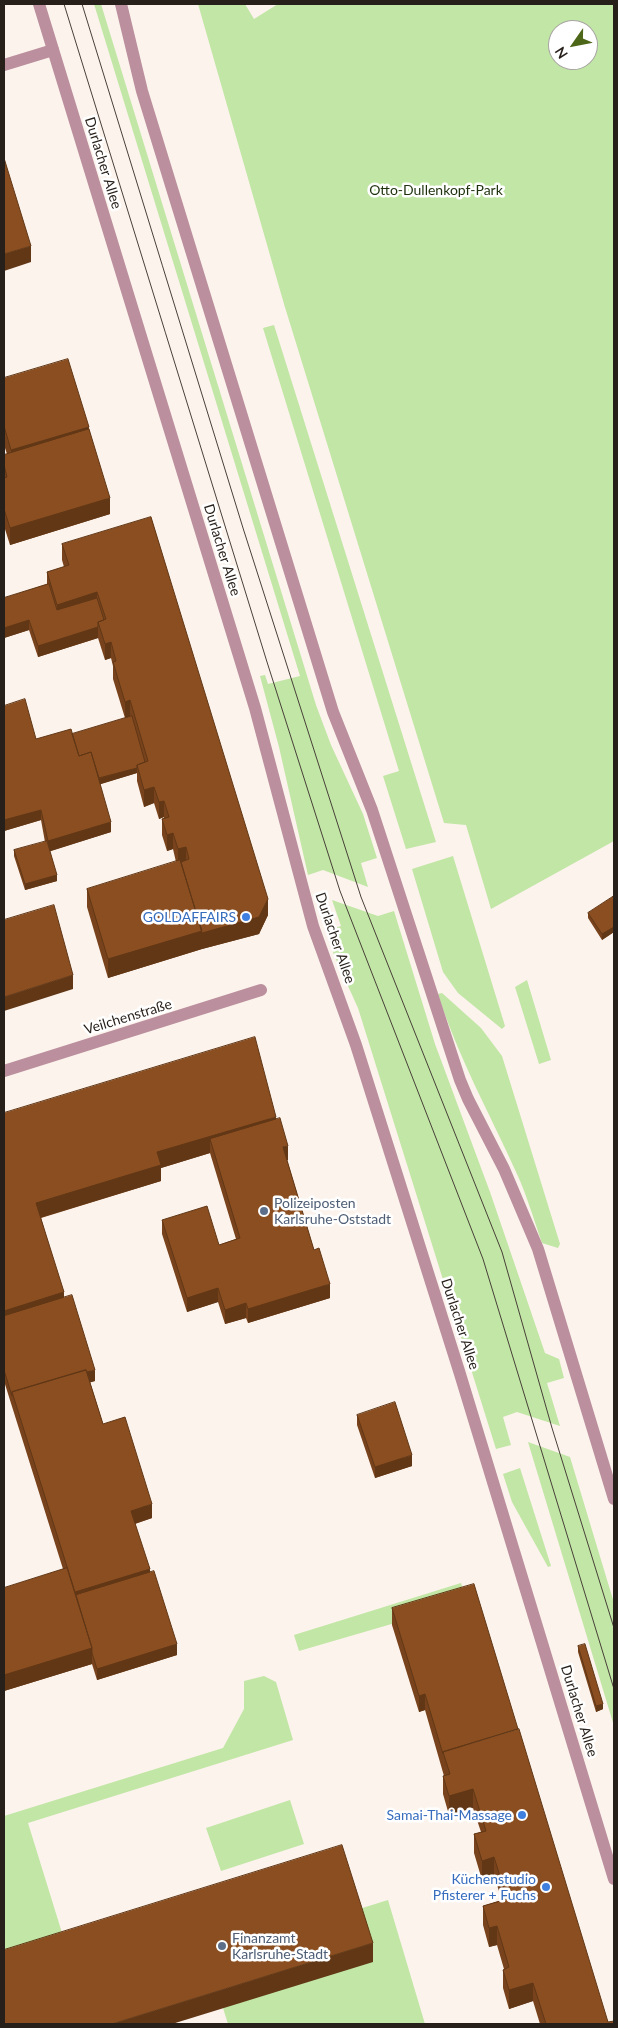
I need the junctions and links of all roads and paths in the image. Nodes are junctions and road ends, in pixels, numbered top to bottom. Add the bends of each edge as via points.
1 (39, 4) edge
2 (122, 4) edge
3 (53, 50) junction
4 (4, 65) edge
5 (261, 990) dead end
6 (4, 1071) edge
7 (614, 1499) edge
8 (614, 1879) edge

1 - 3 street, Durlacher Allee
2 - 7 street via 142,92 333,712 372,810 460,1080 504,1169 538,1249
3 - 4 street
3 - 8 street, Durlacher Allee via 255,708 313,926 356,1045 463,1383
5 - 6 street, Veilchenstraße

